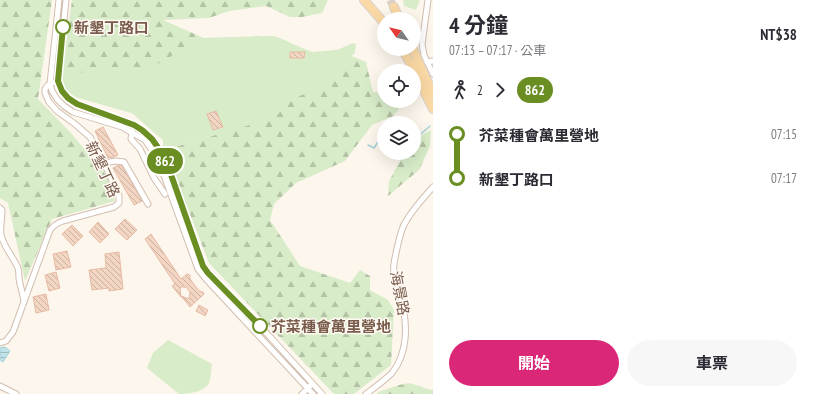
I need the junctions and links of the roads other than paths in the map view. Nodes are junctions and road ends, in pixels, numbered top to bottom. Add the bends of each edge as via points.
1 (59, 0) edge
2 (66, 0) edge
3 (364, 0) edge
4 (428, 0) edge
5 (394, 7) tunnel mouth
6 (396, 12) edge
7 (377, 15) edge
8 (406, 56) edge
9 (416, 56) edge
10 (433, 61) edge
11 (427, 62) junction
12 (433, 74) edge
13 (58, 81) junction
14 (50, 84) junction
15 (433, 94) edge
16 (433, 109) edge
17 (132, 132) junction
18 (104, 163) junction
19 (433, 187) edge
20 (164, 194) dead end
21 (148, 204) dead end
22 (0, 208) edge
23 (25, 303) junction
24 (0, 343) edge
25 (312, 383) junction
26 (0, 386) edge
27 (308, 388) junction
28 (16, 394) edge
29 (302, 394) edge
30 (314, 394) edge
31 (322, 394) edge
32 (366, 394) edge

1 - 14 street
2 - 13 street
3 - 7 main road
4 - 11 street via 422,44
5 - 6 main road
8 - 16 main road
9 - 15 main road
10 - 11 street
11 - 12 street
13 - 14 street
13 - 25 street via 62,91 77,104 134,125 152,139 168,166 203,266
14 - 17 street via 52,91 64,106 73,112
14 - 18 street, 新墾丁路 via 45,93 49,102 90,138
17 - 20 street via 131,139 140,149
17 - 27 street via 145,140 156,158 198,269
18 - 21 street via 124,162
18 - 23 street, 新墾丁路 via 119,196 119,203 114,207 53,226
19 - 32 street, 海景路 via 404,224 394,265 394,277 404,310 404,349 391,374
22 - 23 street via 1,235 19,271
23 - 24 street, 新墾丁路 via 13,332
25 - 27 street
25 - 31 street
26 - 28 street
27 - 29 street
27 - 30 street

